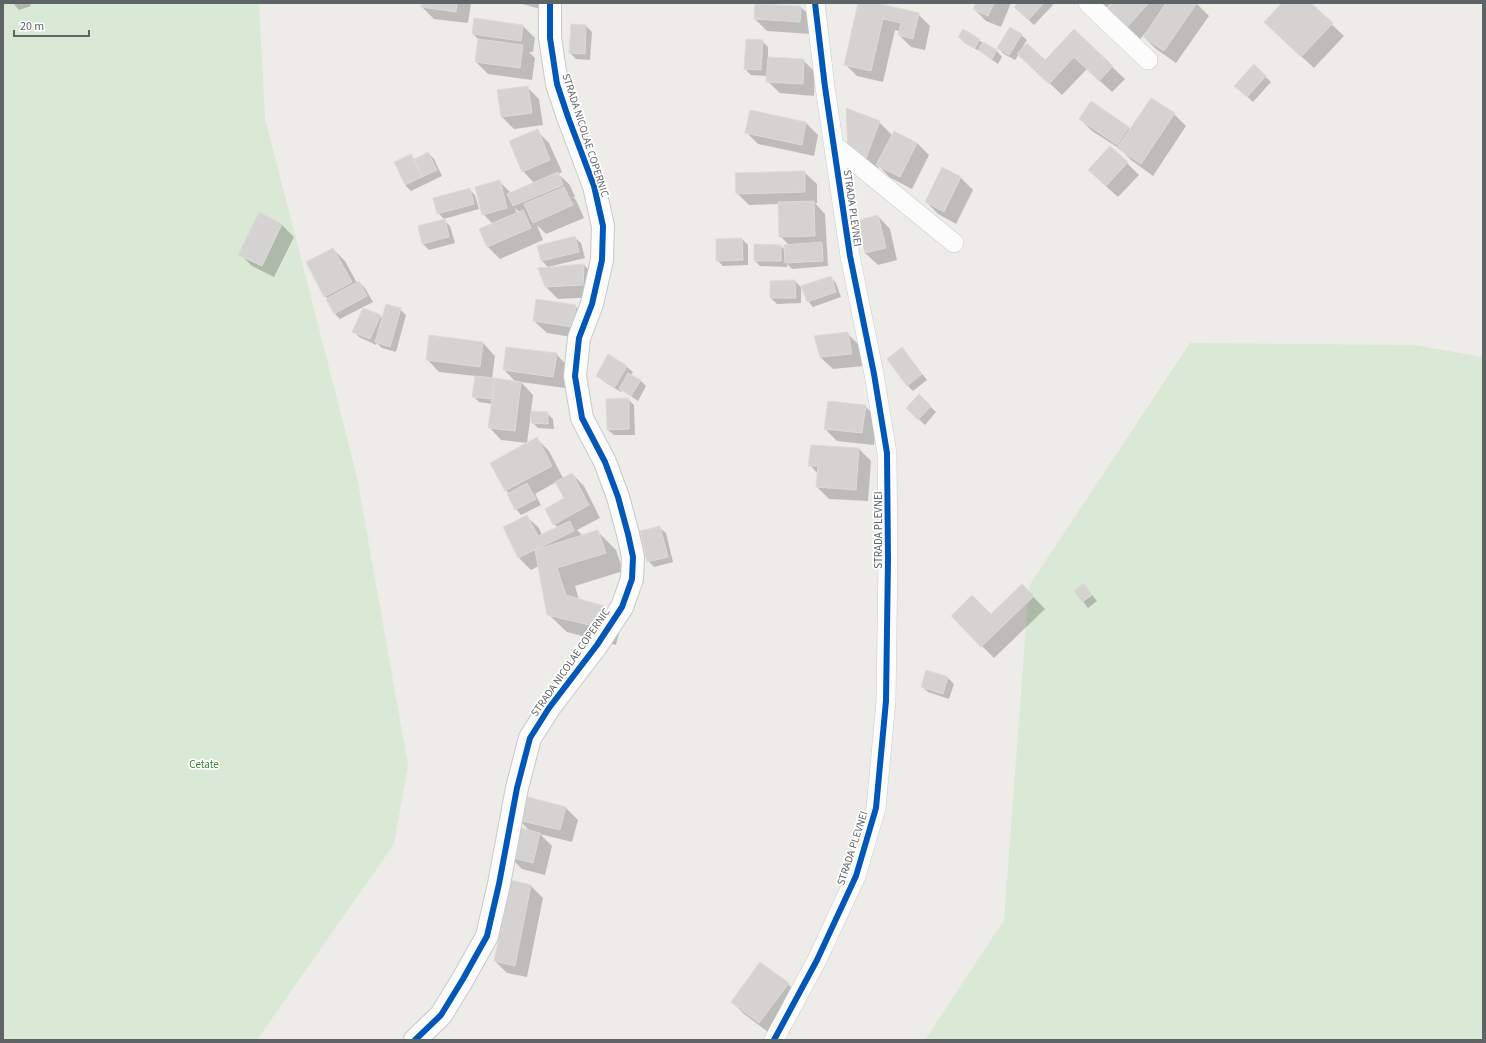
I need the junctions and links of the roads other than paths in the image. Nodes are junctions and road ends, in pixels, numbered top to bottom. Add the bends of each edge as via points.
1 (550, 3) edge
2 (815, 3) edge
3 (1088, 3) edge
4 (1148, 60) dead end
5 (834, 145) junction
6 (954, 243) dead end
7 (415, 1040) edge
8 (774, 1040) edge

1 - 7 street, STRADA NICOLAE COPERNIC via 550,38 557,84 594,186 603,226 602,260 592,304 579,338 575,376 582,418 606,462 618,497 633,557 632,579 622,607 597,646 549,708 530,738 517,788 487,936 441,1015
2 - 5 street, STRADA PLEVNEI
3 - 4 street
5 - 6 street
5 - 8 street, STRADA PLEVNEI via 850,256 887,453 886,701 876,808 856,876 817,960

